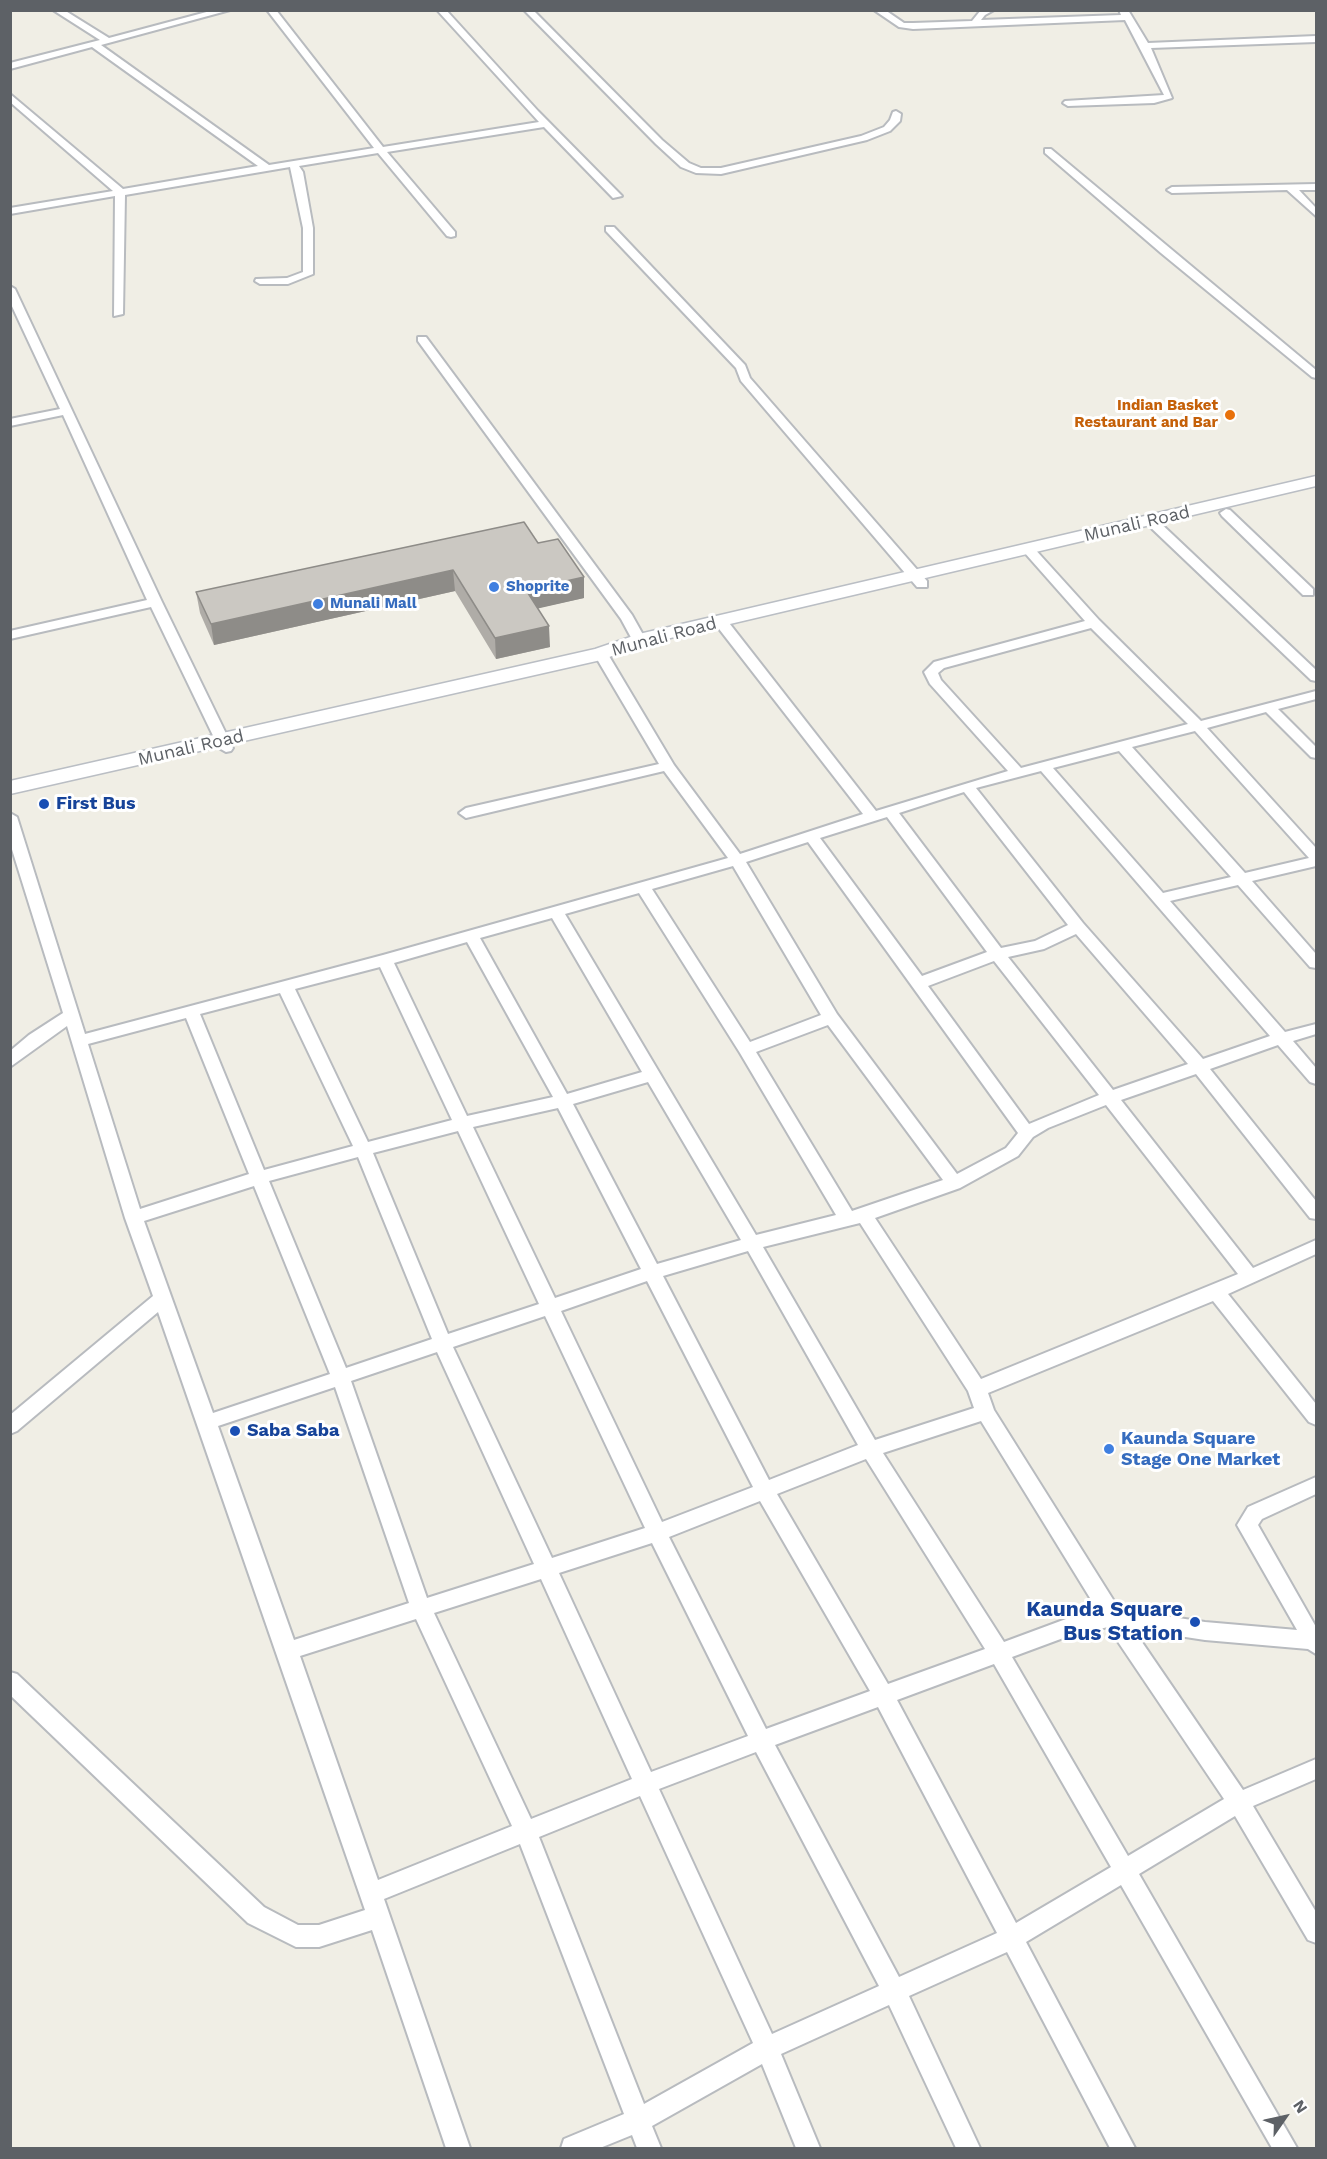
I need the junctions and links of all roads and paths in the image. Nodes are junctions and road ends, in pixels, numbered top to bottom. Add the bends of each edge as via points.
1 (57, 10) edge
2 (195, 10) edge
3 (226, 10) edge
4 (271, 10) edge
5 (441, 10) edge
6 (528, 10) edge
7 (878, 10) edge
8 (990, 10) edge
9 (1125, 14) edge
10 (205, 15) junction
11 (974, 25) junction
12 (1317, 39) edge
13 (107, 40) junction
14 (93, 44) junction
15 (1145, 46) junction
16 (10, 66) edge
17 (10, 97) edge
18 (1068, 103) dead end
19 (896, 114) dead end
20 (546, 124) junction
21 (380, 150) junction
22 (1048, 151) dead end
23 (293, 164) junction
24 (267, 168) junction
25 (1290, 187) junction
26 (1317, 187) edge
27 (1172, 189) dead end
28 (120, 192) junction
29 (617, 196) dead end
30 (10, 211) edge
31 (1317, 213) edge
32 (610, 229) dead end
33 (451, 234) dead end
34 (260, 281) dead end
35 (10, 289) edge
36 (118, 314) dead end
37 (422, 339) dead end
38 (1317, 375) edge
39 (66, 411) junction
40 (10, 423) edge
41 (1317, 481) edge
42 (1317, 492) edge
43 (1226, 513) junction
44 (1156, 525) junction
45 (1032, 553) junction
46 (919, 579) junction
47 (1308, 592) dead end
48 (155, 602) junction
49 (1094, 623) junction
50 (724, 626) junction
51 (10, 635) edge
52 (639, 640) junction
53 (603, 656) junction
54 (1317, 677) edge
55 (1317, 695) edge
56 (1269, 708) junction
57 (1199, 727) junction
58 (225, 744) junction
59 (1123, 746) junction
60 (1317, 754) edge
61 (668, 766) junction
62 (1045, 767) junction
63 (1019, 774) junction
64 (967, 786) junction
65 (10, 788) edge
66 (10, 800) edge
67 (890, 811) junction
68 (466, 813) dead end
69 (10, 817) edge
70 (873, 817) junction
71 (812, 837) junction
72 (1317, 859) edge
73 (737, 860) junction
74 (1242, 879) junction
75 (642, 886) junction
76 (1159, 899) junction
77 (556, 912) junction
78 (1078, 927) junction
79 (471, 936) junction
80 (997, 954) junction
81 (385, 960) junction
82 (1317, 963) edge
83 (920, 983) junction
84 (285, 986) junction
85 (190, 1011) junction
86 (72, 1015) junction
87 (831, 1018) junction
88 (1317, 1029) edge
89 (1281, 1038) junction
90 (80, 1041) junction
91 (746, 1049) junction
92 (10, 1061) edge
93 (1199, 1066) junction
94 (652, 1075) junction
95 (1317, 1078) edge
96 (1111, 1097) junction
97 (563, 1101) junction
98 (463, 1123) junction
99 (1027, 1133) junction
100 (364, 1151) junction
101 (257, 1178) junction
102 (954, 1183) junction
103 (1317, 1213) edge
104 (856, 1216) junction
105 (134, 1218) junction
106 (752, 1243) junction
107 (1316, 1248) edge
108 (651, 1273) junction
109 (1250, 1277) junction
110 (1216, 1292) junction
111 (162, 1299) junction
112 (548, 1307) junction
113 (442, 1342) junction
114 (341, 1378) junction
115 (977, 1389) junction
116 (985, 1412) junction
117 (1317, 1417) edge
118 (205, 1422) junction
119 (10, 1425) edge
120 (870, 1449) junction
121 (1317, 1485) edge
122 (765, 1491) junction
123 (657, 1533) junction
124 (545, 1569) junction
125 (421, 1608) junction
126 (1113, 1617) junction
127 (1315, 1643) edge
128 (288, 1651) junction
129 (998, 1651) junction
130 (10, 1681) edge
131 (883, 1695) junction
132 (761, 1740) junction
133 (1317, 1769) edge
134 (644, 1784) junction
135 (1239, 1802) junction
136 (526, 1832) junction
137 (1123, 1873) junction
138 (370, 1894) junction
139 (378, 1917) junction
140 (1317, 1932) edge
141 (1012, 1938) junction
142 (895, 1992) junction
143 (767, 2048) junction
144 (639, 2120) junction
145 (458, 2148) edge
146 (573, 2148) edge
147 (649, 2148) edge
148 (808, 2148) edge
149 (968, 2148) edge
150 (1124, 2148) edge
151 (1285, 2148) edge

1 - 13 street
2 - 10 street
3 - 10 street
4 - 21 street
5 - 20 street
6 - 19 street via 659,142 685,165 700,171 730,170 864,138 886,129 895,121
7 - 11 street via 902,25
8 - 11 street
9 - 11 street
9 - 15 street
10 - 13 street
12 - 15 street
13 - 14 street
14 - 16 street
14 - 24 street
15 - 18 street via 1169,96
17 - 28 street
20 - 21 street
20 - 29 street
21 - 23 street
21 - 33 street
22 - 38 street
23 - 24 street
23 - 34 street via 298,172 308,228 308,274 288,281
24 - 28 street
25 - 26 street
25 - 27 street
25 - 31 street
28 - 30 street
28 - 36 street
32 - 46 street via 741,367 745,378
35 - 39 street
37 - 52 street via 627,618
39 - 40 street
39 - 48 street
41 - 44 main road, Munali Road
42 - 43 main road, Munali Road
43 - 44 main road, Munali Road
43 - 47 street
44 - 45 main road, Munali Road
44 - 54 street
45 - 46 main road, Munali Road
45 - 49 street
46 - 50 main road, Munali Road
48 - 51 street
48 - 58 street
49 - 57 street
49 - 63 street via 939,665 932,672 935,681
50 - 52 main road, Munali Road
50 - 53 main road, Munali Road
50 - 70 street
52 - 53 main road, Munali Road
53 - 58 main road, Munali Road
53 - 61 street
55 - 56 street
56 - 57 street
56 - 60 street
57 - 59 street
57 - 72 street
58 - 65 main road, Munali Road
58 - 66 main road, Munali Road
59 - 62 street
59 - 74 street
61 - 68 street
61 - 73 street
62 - 63 street
62 - 76 street
63 - 64 street
64 - 67 street
64 - 78 street
67 - 70 street
67 - 80 street
69 - 86 street
70 - 71 street
71 - 73 street
71 - 83 street
72 - 74 street
73 - 75 street
73 - 87 street
74 - 76 street
74 - 82 street
75 - 77 street
75 - 91 street
76 - 89 street
77 - 79 street
77 - 94 street
78 - 80 street via 1039,945
78 - 93 street
79 - 81 street
79 - 97 street
80 - 83 street
80 - 96 street
81 - 84 street
81 - 98 street
83 - 99 street
84 - 85 street
84 - 100 street
85 - 90 street
85 - 101 street
86 - 90 street
86 - 92 street
87 - 91 street
87 - 102 street
88 - 89 street
89 - 93 street
89 - 95 street
90 - 105 street
91 - 104 street
93 - 96 street
93 - 103 street
94 - 97 street
94 - 106 street
96 - 99 street
96 - 109 street
97 - 98 street
97 - 108 street
98 - 100 street
98 - 112 street
99 - 102 street via 1012,1152
100 - 101 street
100 - 113 street
101 - 105 street
101 - 114 street
102 - 104 street
104 - 106 street
104 - 115 street
105 - 111 street
106 - 108 street
106 - 120 street
107 - 109 street
108 - 112 street
108 - 122 street
109 - 110 street
110 - 115 street
110 - 117 street
111 - 118 street
111 - 119 street
112 - 113 street
112 - 123 street
113 - 114 street
113 - 124 street
114 - 118 street
114 - 125 street
115 - 116 street
116 - 120 street
116 - 126 street
118 - 128 street
120 - 122 street
120 - 129 street
121 - 127 street via 1255,1513 1247,1525
122 - 123 street
122 - 131 street
123 - 124 street
123 - 132 street
124 - 125 street
124 - 134 street
125 - 128 street
125 - 136 street
126 - 127 street
126 - 129 street
126 - 135 street
128 - 138 street
129 - 131 street
129 - 137 street
130 - 139 street via 256,1915 296,1936 319,1936
131 - 132 street
131 - 141 street
132 - 134 street
132 - 142 street
133 - 135 street
134 - 136 street
134 - 143 street
135 - 137 street
135 - 140 street
136 - 138 street
136 - 144 street
137 - 141 street
137 - 151 street
138 - 139 street
139 - 145 street
141 - 142 street
141 - 150 street
142 - 143 street
142 - 149 street
143 - 144 street
143 - 148 street
144 - 146 street
144 - 147 street

